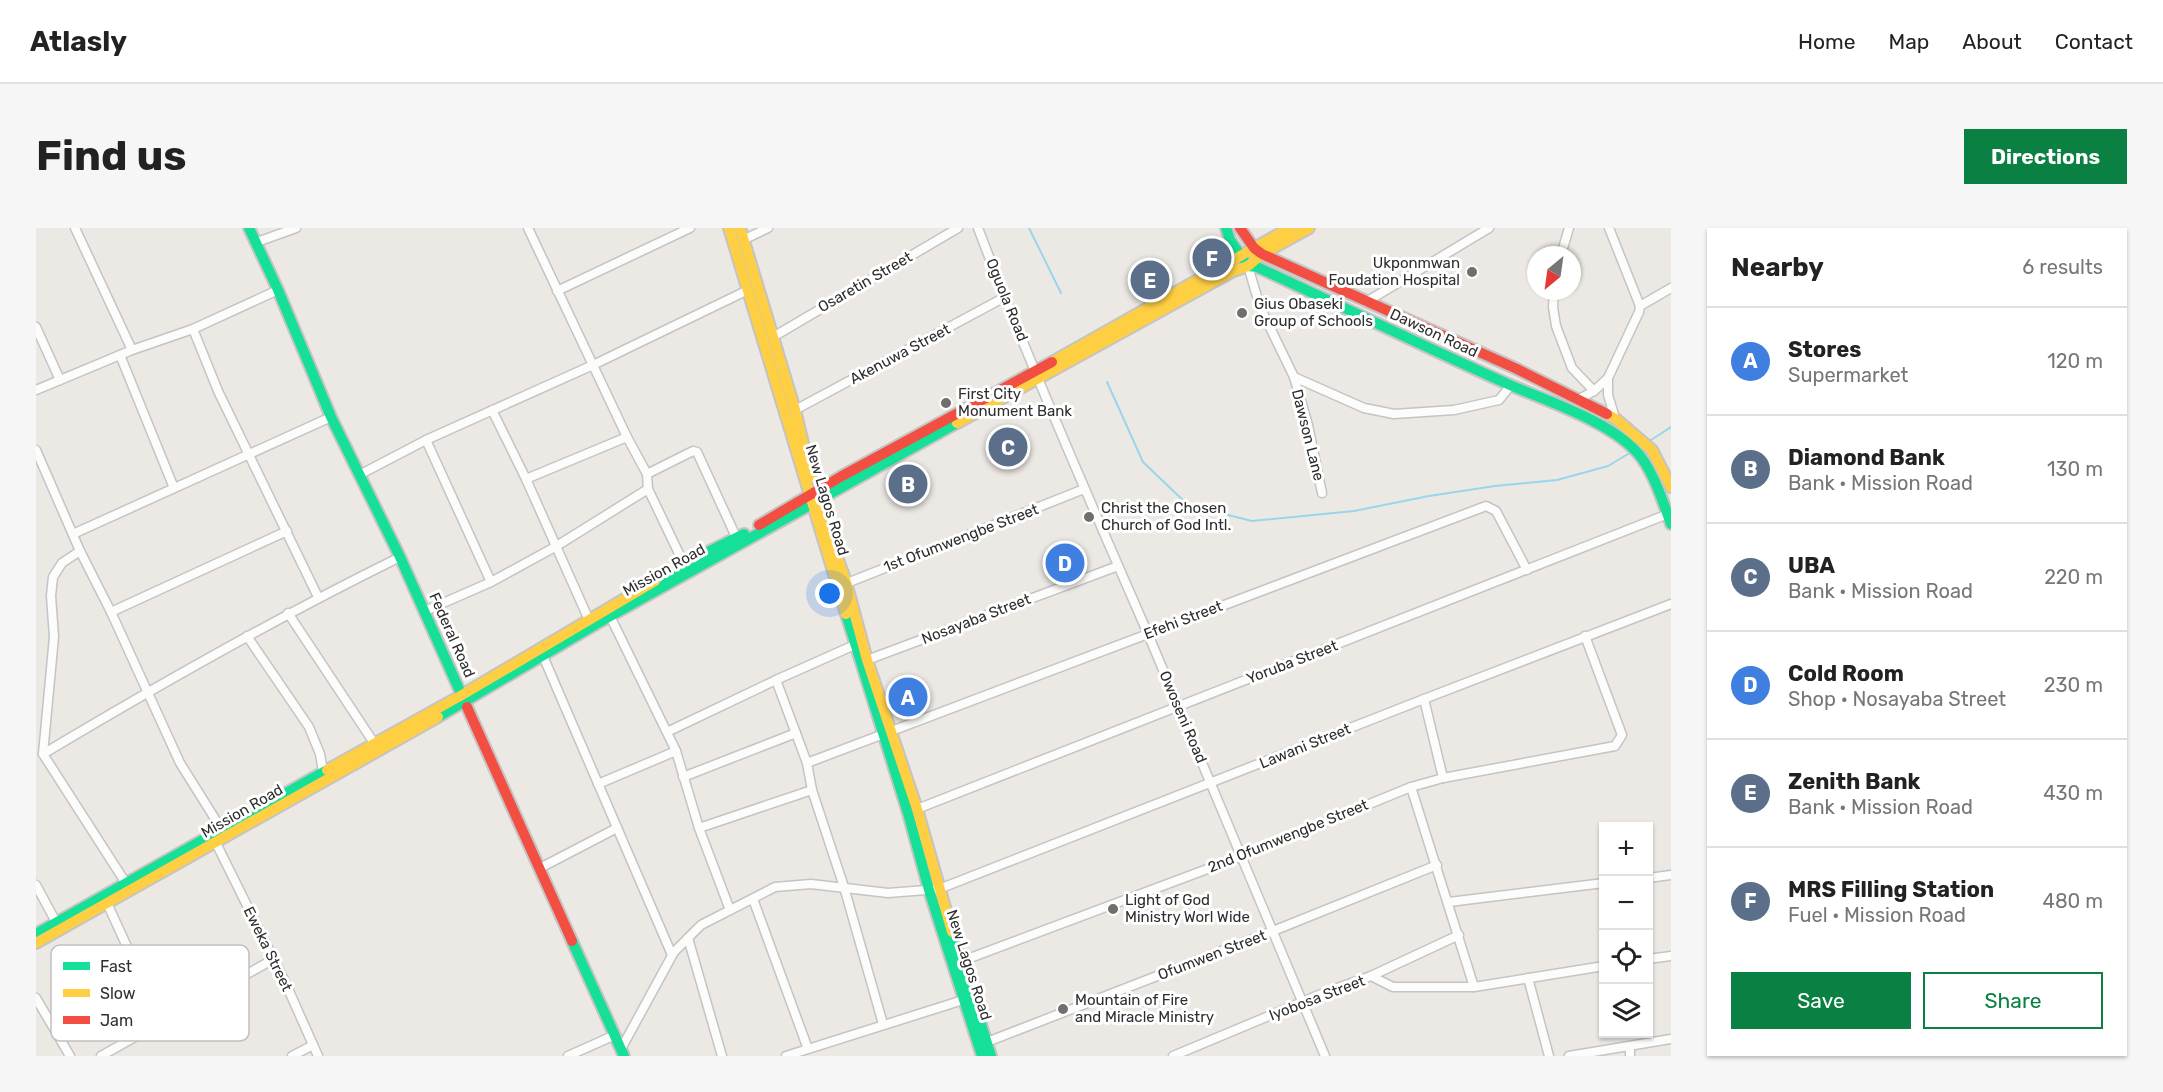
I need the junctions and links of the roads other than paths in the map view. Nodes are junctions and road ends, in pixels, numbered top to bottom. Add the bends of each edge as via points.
1 (75, 228) edge
2 (249, 228) edge
3 (296, 228) edge
4 (528, 228) edge
5 (690, 228) edge
6 (729, 228) edge
7 (740, 228) edge
8 (768, 228) edge
9 (958, 228) edge
10 (978, 228) edge
11 (1226, 228) edge
12 (1240, 228) edge
13 (1290, 228) edge
14 (1309, 228) edge
15 (1489, 228) edge
16 (1569, 228) edge
17 (1609, 228) edge
18 (743, 240) junction
19 (257, 243) junction
20 (1564, 246) edge
21 (1258, 251) junction
22 (1240, 256) junction
23 (1248, 266) junction
24 (1671, 288) edge
25 (278, 290) junction
26 (748, 290) junction
27 (557, 291) junction
28 (1005, 297) junction
29 (1553, 300) edge
30 (1366, 302) junction
31 (1640, 306) junction
32 (36, 327) edge
33 (193, 330) junction
34 (773, 337) junction
35 (132, 350) junction
36 (120, 355) junction
37 (593, 365) junction
38 (1037, 374) junction
39 (1294, 377) junction
40 (1608, 378) junction
41 (60, 380) junction
42 (1511, 386) junction
43 (36, 390) edge
44 (1593, 391) junction
45 (1579, 399) junction
46 (492, 410) junction
47 (795, 410) junction
48 (331, 417) junction
49 (1616, 419) junction
50 (627, 437) junction
51 (426, 440) junction
52 (36, 450) edge
53 (249, 454) junction
54 (46, 470) junction
55 (36, 474) edge
56 (361, 474) junction
57 (647, 474) junction
58 (526, 479) junction
59 (1671, 487) edge
60 (174, 488) junction
61 (648, 489) junction
62 (1084, 489) junction
63 (1322, 492) dead end
64 (813, 498) junction
65 (1669, 519) edge
66 (287, 531) junction
67 (73, 534) junction
68 (736, 539) junction
69 (555, 547) junction
70 (80, 550) junction
71 (400, 557) junction
72 (684, 564) junction
73 (1118, 566) junction
74 (1527, 570) junction
75 (491, 582) junction
76 (842, 585) junction
77 (318, 597) junction
78 (1671, 604) edge
79 (111, 612) junction
80 (425, 612) junction
81 (288, 613) junction
82 (610, 616) junction
83 (589, 620) junction
84 (1147, 634) junction
85 (247, 636) junction
86 (1585, 636) junction
87 (859, 643) junction
88 (543, 656) junction
89 (867, 660) junction
90 (776, 680) junction
91 (147, 692) junction
92 (464, 699) junction
93 (1424, 699) junction
94 (1179, 707) junction
95 (667, 732) junction
96 (796, 733) junction
97 (888, 733) junction
98 (374, 743) junction
99 (676, 751) junction
100 (43, 754) junction
101 (807, 763) junction
102 (323, 772) junction
103 (683, 777) junction
104 (1443, 778) junction
105 (1212, 783) junction
106 (598, 784) junction
107 (1411, 787) junction
108 (812, 790) junction
109 (917, 809) junction
110 (617, 828) junction
111 (699, 828) junction
112 (222, 830) junction
113 (216, 843) junction
114 (1242, 856) junction
115 (1437, 865) junction
116 (540, 868) junction
117 (1671, 875) edge
118 (1653, 877) edge
119 (1599, 884) edge
120 (36, 885) edge
121 (129, 887) junction
122 (844, 887) junction
123 (934, 890) junction
124 (753, 899) junction
125 (1449, 902) junction
126 (107, 903) junction
127 (730, 910) junction
128 (56, 922) junction
129 (1273, 931) junction
130 (36, 934) edge
131 (1459, 935) junction
132 (688, 938) junction
133 (36, 943) edge
134 (126, 945) edge
135 (672, 955) junction
136 (1653, 956) edge
137 (1671, 956) edge
138 (272, 960) junction
139 (962, 961) junction
140 (1599, 967) edge
141 (249, 973) edge
142 (1371, 976) junction
143 (1528, 978) junction
144 (1474, 987) junction
145 (36, 998) edge
146 (963, 1000) junction
147 (1303, 1002) junction
148 (51, 1024) edge
149 (883, 1024) junction
150 (615, 1035) junction
151 (1671, 1039) edge
152 (61, 1041) edge
153 (126, 1041) edge
154 (987, 1042) junction
155 (313, 1045) junction
156 (1630, 1046) junction
157 (808, 1049) junction
158 (623, 1053) edge
159 (70, 1056) edge
160 (100, 1056) edge
161 (292, 1056) edge
162 (318, 1056) edge
163 (568, 1056) edge
164 (722, 1056) edge
165 (786, 1056) edge
166 (982, 1056) edge
167 (991, 1056) edge
168 (1173, 1056) edge
169 (1325, 1056) edge
170 (1549, 1056) edge
171 (1569, 1056) edge
172 (1630, 1056) edge

1 - 35 street
2 - 19 main road, Federal Road
3 - 19 street
4 - 27 street
5 - 27 street
6 - 26 main road, New Lagos Road
7 - 18 main road, New Lagos Road
8 - 18 street
9 - 34 street, Osaretin Street
10 - 28 street, Oguola Road
11 - 22 main road
12 - 21 main road
13 - 21 main road, Mission Road
14 - 21 main road, Mission Road
15 - 30 street
16 - 20 street
17 - 31 street
18 - 34 main road, New Lagos Road
19 - 25 main road, Federal Road
21 - 22 main road, Mission Road
21 - 23 main road, Mission Road
21 - 30 main road, Dawson Road
22 - 23 main road
22 - 38 main road, Mission Road
23 - 38 main road, Mission Road
23 - 39 street, Dawson Lane via 1260,307
23 - 42 main road, Dawson Road
24 - 31 street
25 - 33 street
25 - 48 main road, Federal Road
26 - 37 street
26 - 64 main road, New Lagos Road
27 - 37 street
28 - 38 street, Oguola Road
28 - 47 street, Akenuwa Street
29 - 44 street via 1556,326 1572,369
30 - 45 main road, Dawson Road
31 - 40 street
32 - 41 street
33 - 35 street
33 - 53 street
34 - 47 main road, New Lagos Road
35 - 36 street
36 - 41 street
36 - 60 street
37 - 46 street
37 - 50 street
38 - 62 street, Owoseni Road
38 - 64 main road, Mission Road
39 - 42 street, Dawson Lane via 1364,408 1394,414 1454,410 1499,400
39 - 63 street, Dawson Lane
40 - 44 street
40 - 49 street via 1608,395
41 - 43 street
42 - 65 main road, Dawson Road via 1591,419 1625,442 1641,457
44 - 45 street
45 - 49 main road, Dawson Road
46 - 51 street
46 - 58 street
47 - 64 main road, New Lagos Road
48 - 53 street
48 - 56 main road, Federal Road
49 - 59 main road, Dawson Road via 1652,450
50 - 57 street
50 - 58 street
51 - 56 street
51 - 75 street
52 - 54 street
53 - 60 street
53 - 66 street
54 - 55 street
54 - 67 street
56 - 71 main road, Federal Road
57 - 61 street
57 - 68 street via 697,452
58 - 69 street
60 - 67 street
61 - 69 street
61 - 72 street
62 - 73 street, Owoseni Road
62 - 76 street, 1st Ofumwengbe Street
64 - 68 main road, Mission Road
64 - 76 main road, New Lagos Road
64 - 82 main road, Mission Road
65 - 74 street, Yoruba Street
66 - 77 street
66 - 79 street
67 - 70 street
68 - 72 main road, Mission Road
69 - 75 street
69 - 83 street
70 - 79 street
70 - 100 street via 62,563 53,577 54,637
71 - 77 street
71 - 80 main road, Federal Road
72 - 83 main road, Mission Road
73 - 84 street, Owoseni Road
73 - 89 street, Nosayaba Street
74 - 84 street, Efehi Street via 1496,511 1486,506
74 - 94 street, Yoruba Street
75 - 80 street
76 - 87 main road, New Lagos Road
77 - 81 street
78 - 86 street, Lawani Street
79 - 91 street
80 - 92 main road, Federal Road
81 - 85 street
81 - 98 street
82 - 88 main road, Mission Road
82 - 95 street
83 - 92 main road, Mission Road
84 - 94 street, Owoseni Road
84 - 97 street, Efehi Street
85 - 91 street
85 - 102 street via 309,727
86 - 93 street, Lawani Street
86 - 104 street, 2nd Ofumwengbe Street via 1622,735 1615,746
87 - 89 main road, New Lagos Road
87 - 90 street
87 - 97 main road, New Lagos Road
88 - 92 main road, Mission Road
88 - 106 street
89 - 97 main road, New Lagos Road
90 - 95 street
90 - 96 street
91 - 100 street
91 - 112 street via 180,763
92 - 98 main road, Mission Road
92 - 113 main road, Mission Road
92 - 116 main road, Federal Road
93 - 104 street
93 - 105 street, Lawani Street
94 - 105 street, Owoseni Road
94 - 109 street, Yoruba Street
95 - 99 street
96 - 101 street
96 - 103 street
97 - 101 street, Efehi Street
97 - 109 main road, New Lagos Road
97 - 123 main road, New Lagos Road
98 - 102 main road, Mission Road
99 - 103 street
99 - 106 street
100 - 121 street
101 - 108 street
102 - 112 main road, Mission Road
103 - 111 street
104 - 107 street, 2nd Ofumwengbe Street
105 - 114 street, Owoseni Road
105 - 123 street, Lawani Street
106 - 110 street
107 - 114 street, 2nd Ofumwengbe Street
107 - 115 street
108 - 111 street
108 - 122 street
109 - 123 main road, New Lagos Road
110 - 116 street
110 - 135 street
111 - 127 street
112 - 121 main road, Mission Road
113 - 121 main road, Mission Road
113 - 138 street, Eweka Street
114 - 129 street, Owoseni Road
114 - 139 street, 2nd Ofumwengbe Street
115 - 125 street
115 - 129 street, Ofumwen Street
116 - 150 main road, Federal Road
117 - 118 street
119 - 125 street
120 - 128 street
121 - 126 main road, Mission Road
121 - 128 main road, Mission Road
122 - 123 street, Lawani Street via 888,893
122 - 124 street, Lawani Street via 775,887
122 - 149 street
123 - 139 main road, New Lagos Road
123 - 146 main road, New Lagos Road
124 - 127 street, Lawani Street
124 - 157 street
125 - 131 street
126 - 133 main road, Mission Road
126 - 134 street
127 - 132 street, Lawani Street via 700,925
128 - 130 main road, Mission Road
129 - 147 street, Owoseni Road
129 - 154 street, Ofumwen Street
131 - 142 street, Iyobosa Street
131 - 144 street
132 - 135 street, Lawani Street
132 - 164 street
135 - 158 street, Lawani Street
136 - 137 street
138 - 141 street
138 - 155 street, Eweka Street
139 - 154 main road, New Lagos Road
140 - 143 street
142 - 144 street via 1393,987
142 - 147 street, Iyobosa Street
143 - 144 street
143 - 170 street
145 - 148 street
146 - 149 street
146 - 166 main road, New Lagos Road
147 - 168 street, Iyobosa Street
147 - 169 street, Owoseni Road
149 - 157 street
150 - 158 main road, Federal Road
150 - 163 street
151 - 156 street
152 - 159 street
153 - 160 street
154 - 167 main road, New Lagos Road
155 - 161 street
155 - 162 street, Eweka Street
156 - 171 street
156 - 172 street
157 - 165 street

